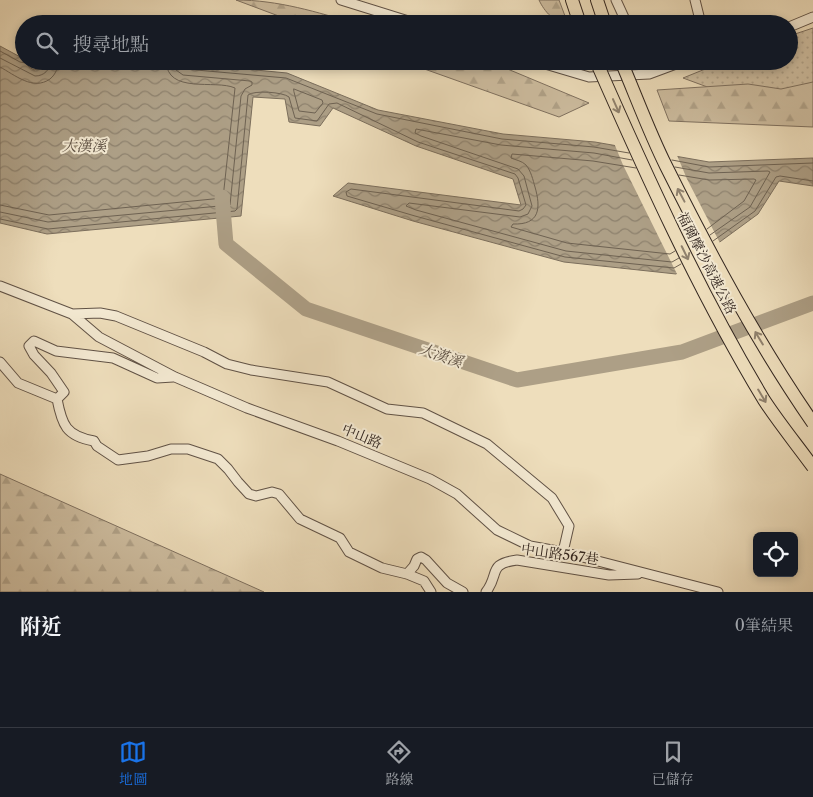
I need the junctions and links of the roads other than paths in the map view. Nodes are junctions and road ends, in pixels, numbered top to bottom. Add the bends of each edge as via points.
1 (341, 0) edge
2 (572, 0) edge
3 (597, 0) edge
4 (616, 0) edge
5 (695, 0) edge
6 (389, 15) edge
7 (577, 15) edge
8 (602, 15) edge
9 (622, 15) edge
10 (699, 15) edge
11 (813, 17) edge
12 (798, 24) edge
13 (565, 70) edge
14 (600, 70) edge
15 (625, 70) edge
16 (647, 70) edge
17 (660, 70) edge
18 (649, 74) junction
19 (0, 286) edge
20 (72, 314) junction
21 (0, 362) edge
22 (175, 376) junction
23 (57, 399) junction
24 (813, 423) edge
25 (813, 467) edge
26 (563, 552) junction
27 (502, 562) junction
28 (648, 573) junction
29 (407, 574) junction
30 (432, 592) edge
31 (463, 592) edge
32 (486, 592) edge
33 (494, 592) edge
34 (718, 592) edge

1 - 6 street
2 - 7 highway
3 - 8 highway
4 - 9 street
5 - 10 street
11 - 12 street
13 - 18 street via 589,77
14 -> 25 highway, 福爾摩沙高速公路, bridge via 645,174 713,310 765,401
24 -> 15 highway, 福爾摩沙高速公路, bridge via 738,303 665,165
16 - 18 street
17 - 18 street
19 - 20 street, 中山路
20 - 22 street, 中山路 via 99,337
20 - 26 street via 116,316 227,364 328,382 387,409 423,413 486,444 552,498 570,526
21 - 23 street via 18,383
22 - 23 street via 157,378 113,358 56,351 34,341 28,346 64,392
22 - 26 street, 中山路 via 247,408 338,440 430,478 457,494 497,530 530,546
23 - 29 street via 65,427 72,434 94,441 118,460 171,449 188,449 218,459 249,494 279,494 300,519 340,538 349,552 382,568
26 - 28 street, 中山路
27 - 28 street, 中山路567巷 via 517,560 609,575
27 - 32 street, 中山路567巷
27 - 33 street
28 - 34 street, 中山路
29 - 30 street via 424,581
29 - 31 street via 421,557 446,583

